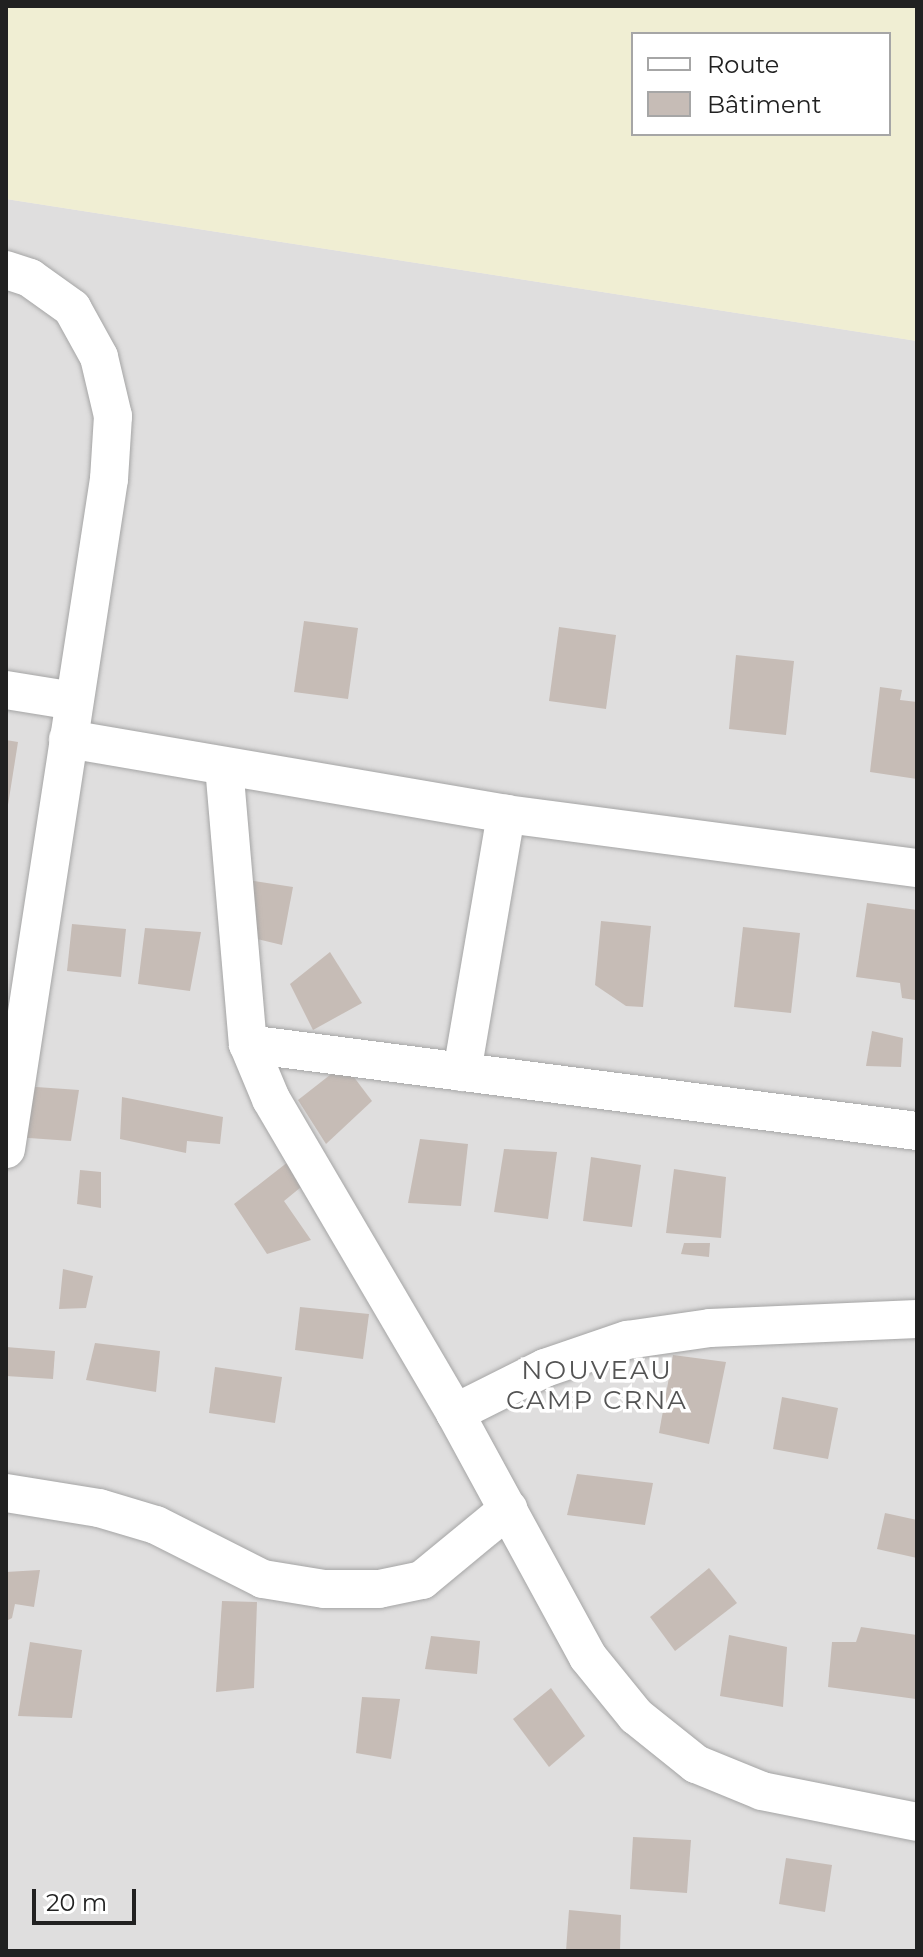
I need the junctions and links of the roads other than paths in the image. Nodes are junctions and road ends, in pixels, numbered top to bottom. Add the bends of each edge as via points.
1 (6, 270) edge
2 (6, 690) edge
3 (74, 701) junction
4 (68, 739) junction
5 (224, 766) junction
6 (506, 814) junction
7 (917, 868) edge
8 (248, 1044) junction
9 (462, 1072) junction
10 (917, 1131) edge
11 (6, 1149) edge
12 (917, 1319) edge
13 (455, 1413) junction
14 (6, 1493) edge
15 (508, 1509) junction
16 (917, 1822) edge

1 - 3 street via 30,278 72,308 99,357 113,416 109,479
2 - 3 street
3 - 4 street
4 - 5 street
4 - 11 street
5 - 6 street
5 - 8 street
6 - 7 street
6 - 9 street
8 - 9 street
8 - 13 street via 271,1099
9 - 10 street
12 - 13 street via 710,1328 627,1340 545,1368
13 - 15 street
14 - 15 street via 142,1521 263,1579 324,1589 379,1589 422,1580
15 - 16 street via 588,1657 636,1716 696,1764 762,1791

